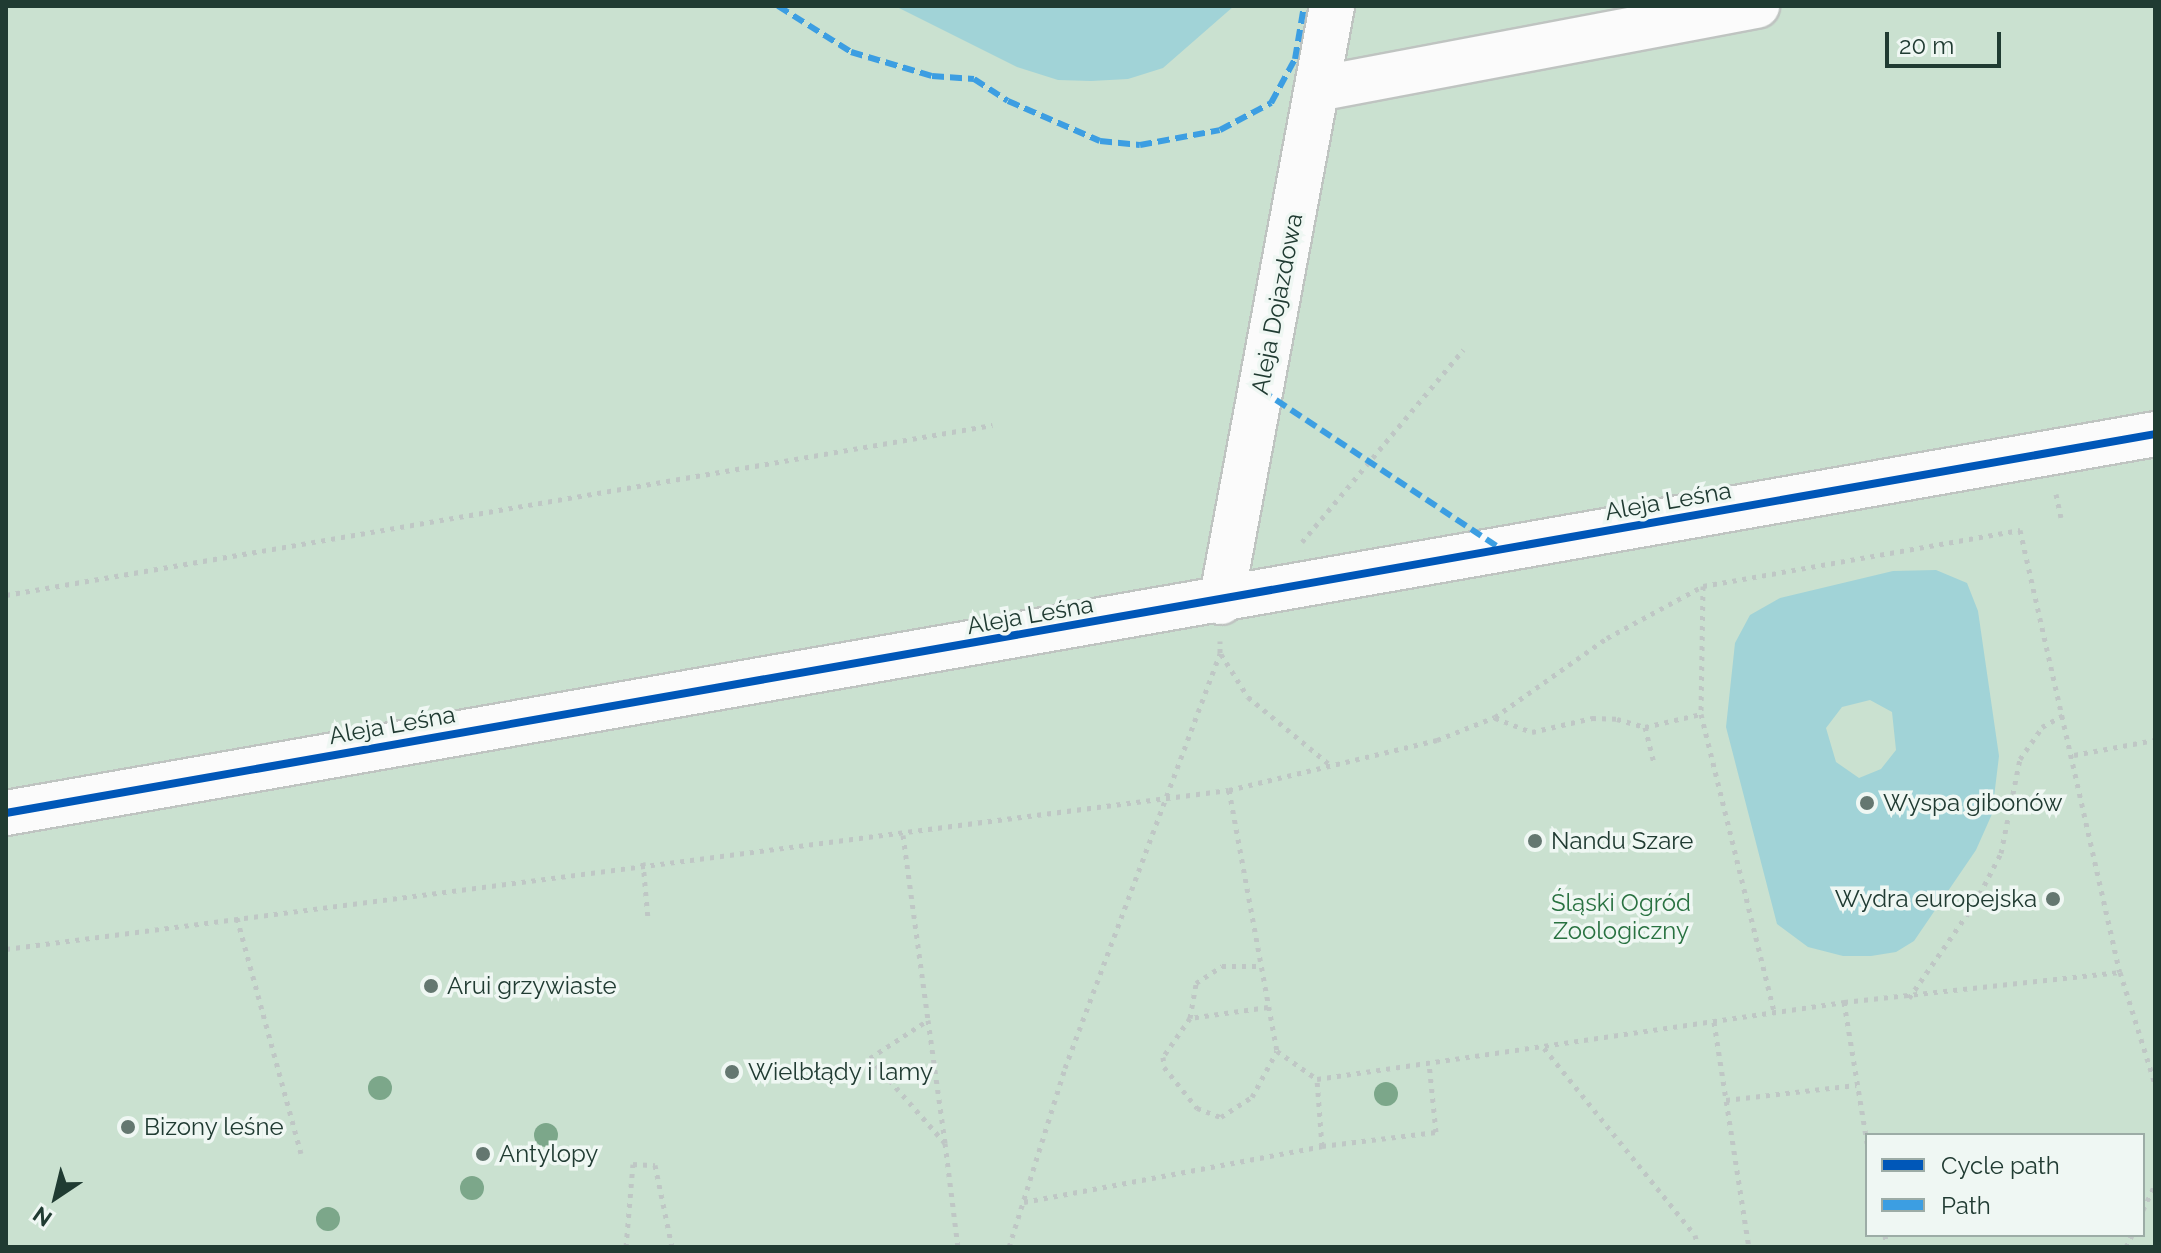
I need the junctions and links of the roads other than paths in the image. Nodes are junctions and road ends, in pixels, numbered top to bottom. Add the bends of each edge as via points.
1 (1332, 6) edge
2 (1757, 6) edge
3 (1317, 89) junction
4 (2155, 434) edge
5 (1221, 602) junction
6 (6, 813) edge

1 - 3 street, Aleja Dojazdowa
2 - 3 street
3 - 5 street, Aleja Dojazdowa
4 - 5 street, Aleja Leśna
5 - 6 street, Aleja Leśna

